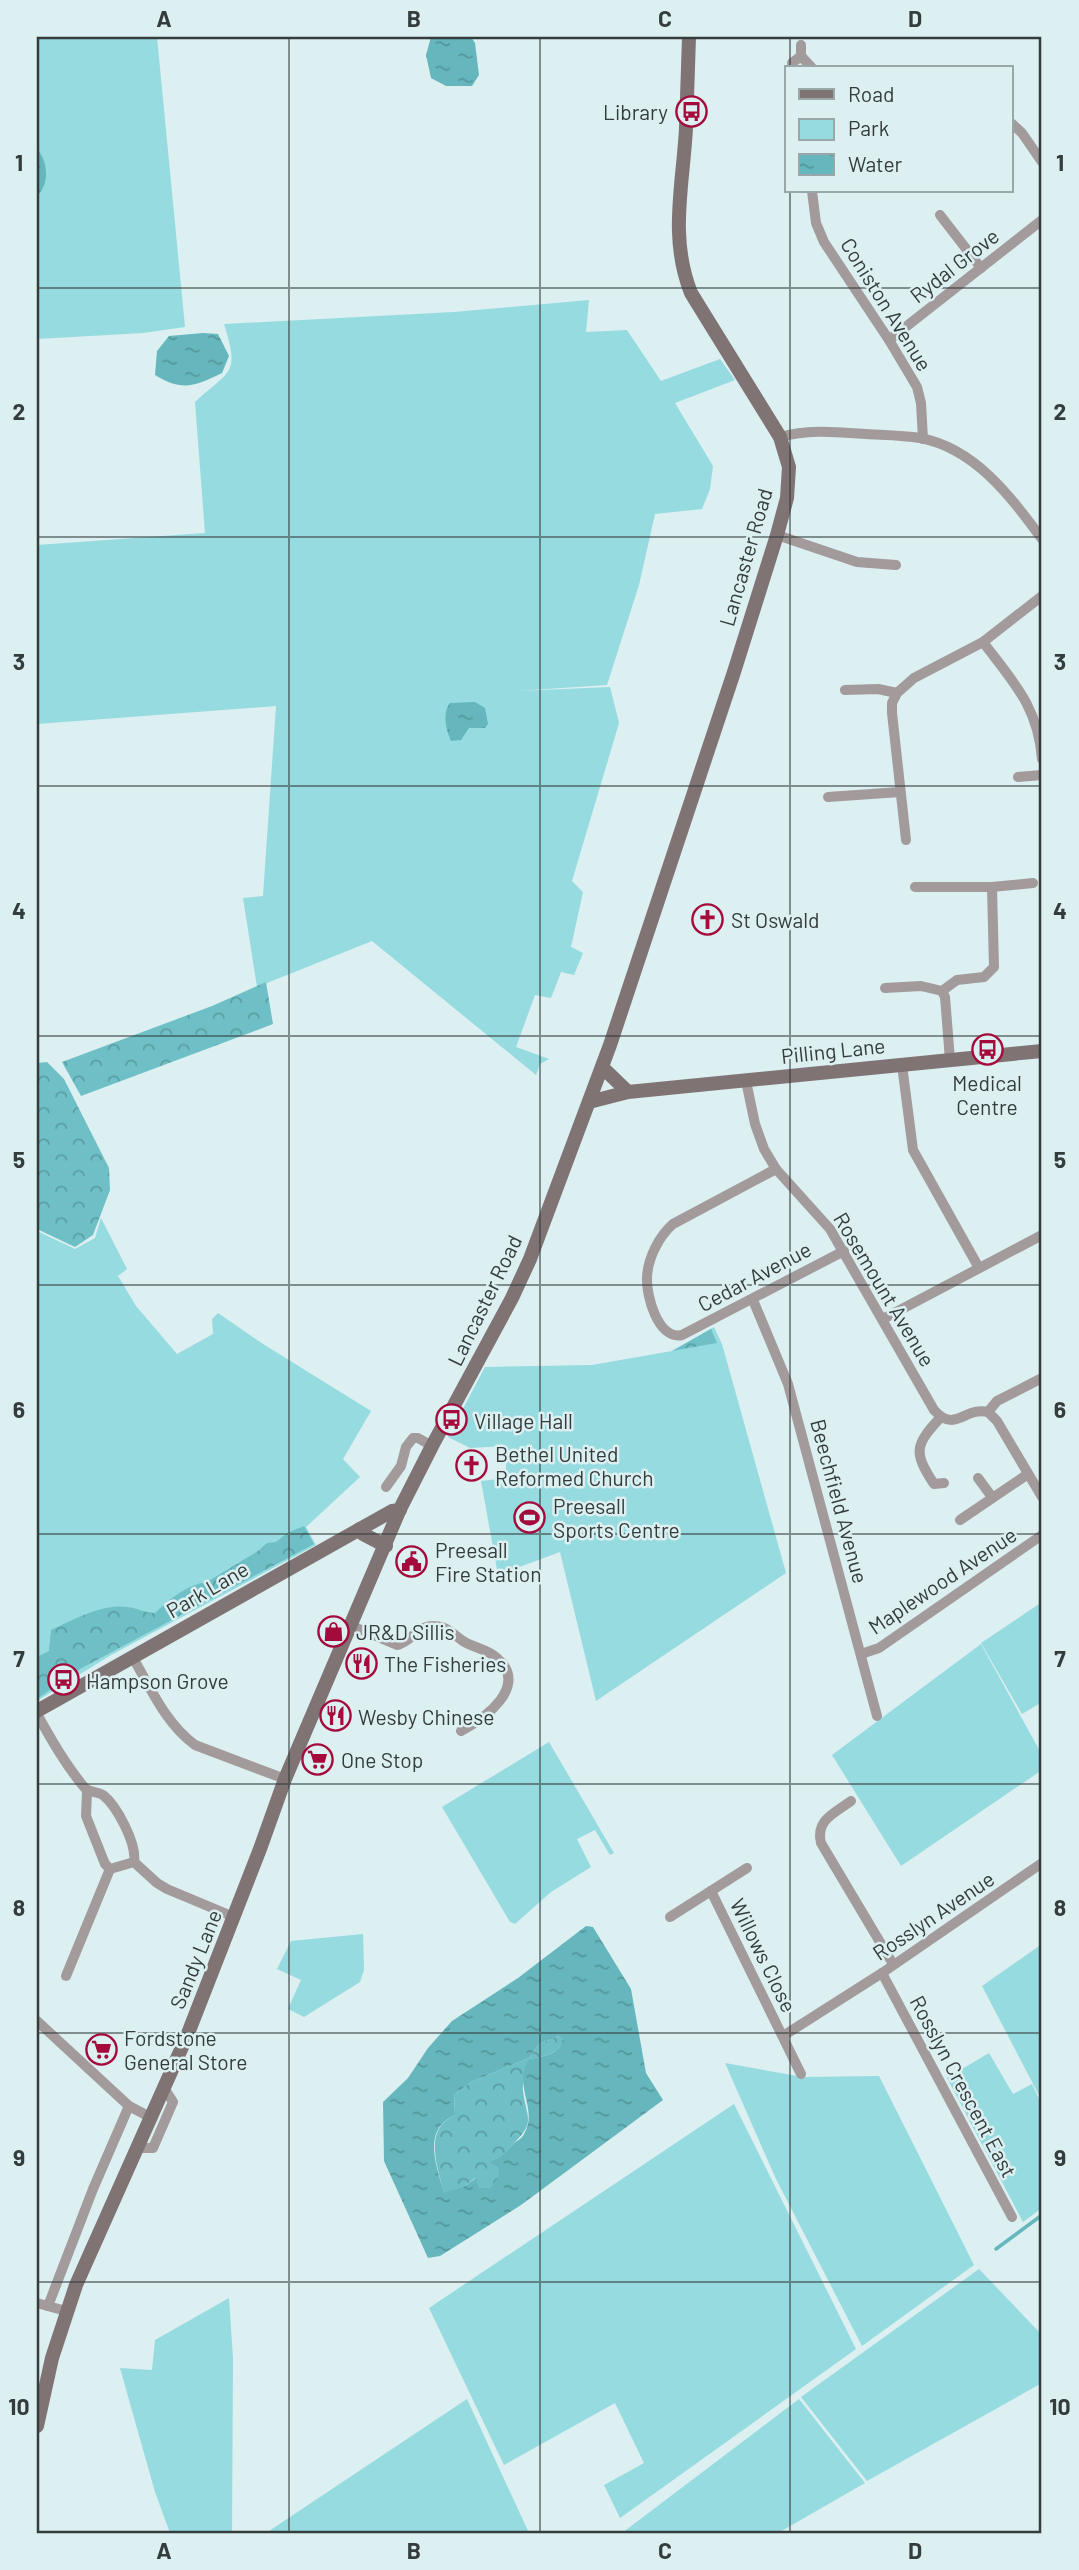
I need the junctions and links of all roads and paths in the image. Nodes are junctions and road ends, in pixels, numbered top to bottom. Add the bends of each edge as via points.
1 (689, 37) edge
2 (798, 55) dead end
3 (809, 66) edge
4 (1012, 123) edge
5 (1042, 162) edge
6 (812, 192) edge
7 (940, 215) dead end
8 (1042, 220) edge
9 (981, 268) junction
10 (889, 340) junction
11 (780, 437) junction
12 (923, 439) junction
13 (776, 535) junction
14 (1041, 535) edge
15 (896, 565) dead end
16 (1042, 596) edge
17 (983, 642) junction
18 (845, 690) dead end
19 (897, 694) junction
20 (1042, 759) edge
21 (1042, 775) edge
22 (1018, 777) dead end
23 (900, 792) junction
24 (828, 797) dead end
25 (906, 840) dead end
26 (1032, 883) dead end
27 (915, 887) dead end
28 (992, 887) junction
29 (885, 988) dead end
30 (942, 991) junction
31 (1042, 1051) edge
32 (950, 1060) junction
33 (902, 1065) junction
34 (601, 1067) junction
35 (746, 1081) junction
36 (628, 1092) junction
37 (590, 1097) junction
38 (776, 1169) junction
39 (1042, 1235) edge
40 (844, 1251) junction
41 (979, 1268) junction
42 (752, 1300) junction
43 (883, 1319) junction
44 (1042, 1377) edge
45 (988, 1412) junction
46 (940, 1418) junction
47 (432, 1446) junction
48 (1028, 1474) junction
49 (978, 1478) dead end
50 (944, 1483) dead end
51 (386, 1486) dead end
52 (992, 1497) junction
53 (1042, 1497) edge
54 (400, 1510) junction
55 (960, 1520) dead end
56 (360, 1529) junction
57 (1042, 1535) edge
58 (386, 1546) junction
59 (352, 1626) junction
60 (861, 1654) junction
61 (132, 1656) junction
62 (37, 1712) edge
63 (877, 1716) dead end
64 (461, 1731) dead end
65 (285, 1779) junction
66 (87, 1791) junction
67 (851, 1801) dead end
68 (134, 1862) junction
69 (1042, 1863) edge
70 (747, 1868) dead end
71 (110, 1869) junction
72 (711, 1891) junction
73 (234, 1917) junction
74 (670, 1917) dead end
75 (894, 1964) junction
76 (882, 1973) junction
77 (66, 1976) dead end
78 (844, 1997) joint
79 (37, 2021) edge
80 (783, 2036) junction
81 (802, 2074) dead end
82 (164, 2088) junction
83 (130, 2106) junction
84 (150, 2117) junction
85 (136, 2148) junction
86 (1012, 2217) dead end
87 (37, 2303) edge
88 (48, 2306) junction
89 (66, 2311) junction
90 (37, 2426) edge

1 - 11 main road, Lancaster Road via 678,228 681,270
2 - 3 street
4 - 5 street
6 - 10 street, Coniston Avenue via 824,242
7 - 9 street
8 - 9 street, Rydal Grove
9 - 10 street, Rydal Grove
10 - 12 street, Coniston Avenue via 916,387
11 - 12 street via 823,431
11 - 13 main road, Lancaster Road via 789,467 787,498
12 - 14 street via 974,461
13 - 15 street via 858,562
13 - 34 main road, Lancaster Road
16 - 17 street
17 - 19 street via 914,678
17 - 20 street via 1035,717
18 - 19 street
19 - 23 street via 892,713
21 - 22 street
23 - 24 street
23 - 25 street
26 - 28 street
27 - 28 street
28 - 30 street via 994,967 984,977 957,980
29 - 30 street via 921,986
30 - 32 street
31 - 32 main road, Pilling Lane
32 - 33 main road, Pilling Lane
33 - 35 main road, Pilling Lane
33 - 41 street via 913,1150
34 - 36 main road
34 - 37 main road, Lancaster Road
35 - 36 main road, Pilling Lane
35 - 38 street, Rosemount Avenue via 760,1136
36 - 37 main road, Pilling Lane
37 - 47 main road, Lancaster Road via 521,1281
38 - 40 street, Rosemount Avenue
38 - 42 street, Cedar Avenue via 673,1224 660,1237 648,1270 659,1324 670,1335 682,1335
39 - 41 street
40 - 42 street, Cedar Avenue
40 - 43 street, Rosemount Avenue
41 - 43 street
42 - 60 street, Beechfield Avenue via 788,1384
43 - 46 street, Rosemount Avenue
44 - 45 street via 997,1401
45 - 46 street via 975,1411 949,1421
45 - 48 street
46 - 50 street via 922,1438 918,1455 934,1484
47 - 51 street via 413,1438
47 - 54 main road, Lancaster Road
48 - 52 street
48 - 53 street
49 - 52 street
52 - 55 street
54 - 56 main road, Park Lane
54 - 58 main road, Sandy Lane
56 - 58 main road
56 - 61 main road, Park Lane
57 - 60 street, Maplewood Avenue via 879,1648
58 - 59 main road, Sandy Lane
59 - 64 street via 397,1645 423,1628 440,1627 502,1662 508,1681 500,1702
59 - 65 main road, Sandy Lane
60 - 63 street, Beechfield Avenue
61 - 62 main road, Park Lane
61 - 65 street via 183,1736 195,1745
62 - 66 street
65 - 73 main road, Sandy Lane
66 - 68 street via 105,1796 113,1808 132,1843
66 - 71 street via 89,1829
67 - 75 street via 823,1821 821,1843
68 - 71 street
68 - 73 street via 167,1889
69 - 75 street, Rosslyn Avenue
70 - 72 street, Willows Close
71 - 77 street
72 - 74 street, Willows Close
72 - 80 street, Willows Close
73 - 82 main road, Sandy Lane
75 - 76 street, Rosslyn Avenue
76 - 78 street, Rosslyn Avenue
76 - 86 street, Rosslyn Crescent East
78 - 80 street, Willows Close
79 - 83 street
80 - 81 street, Willows Close
82 - 84 main road, Sandy Lane
82 - 85 street via 173,2102 153,2148
83 - 84 street
83 - 88 street
84 - 85 main road, Sandy Lane
85 - 89 main road, Sandy Lane
87 - 88 street
88 - 89 street
89 - 90 main road, Sandy Lane

